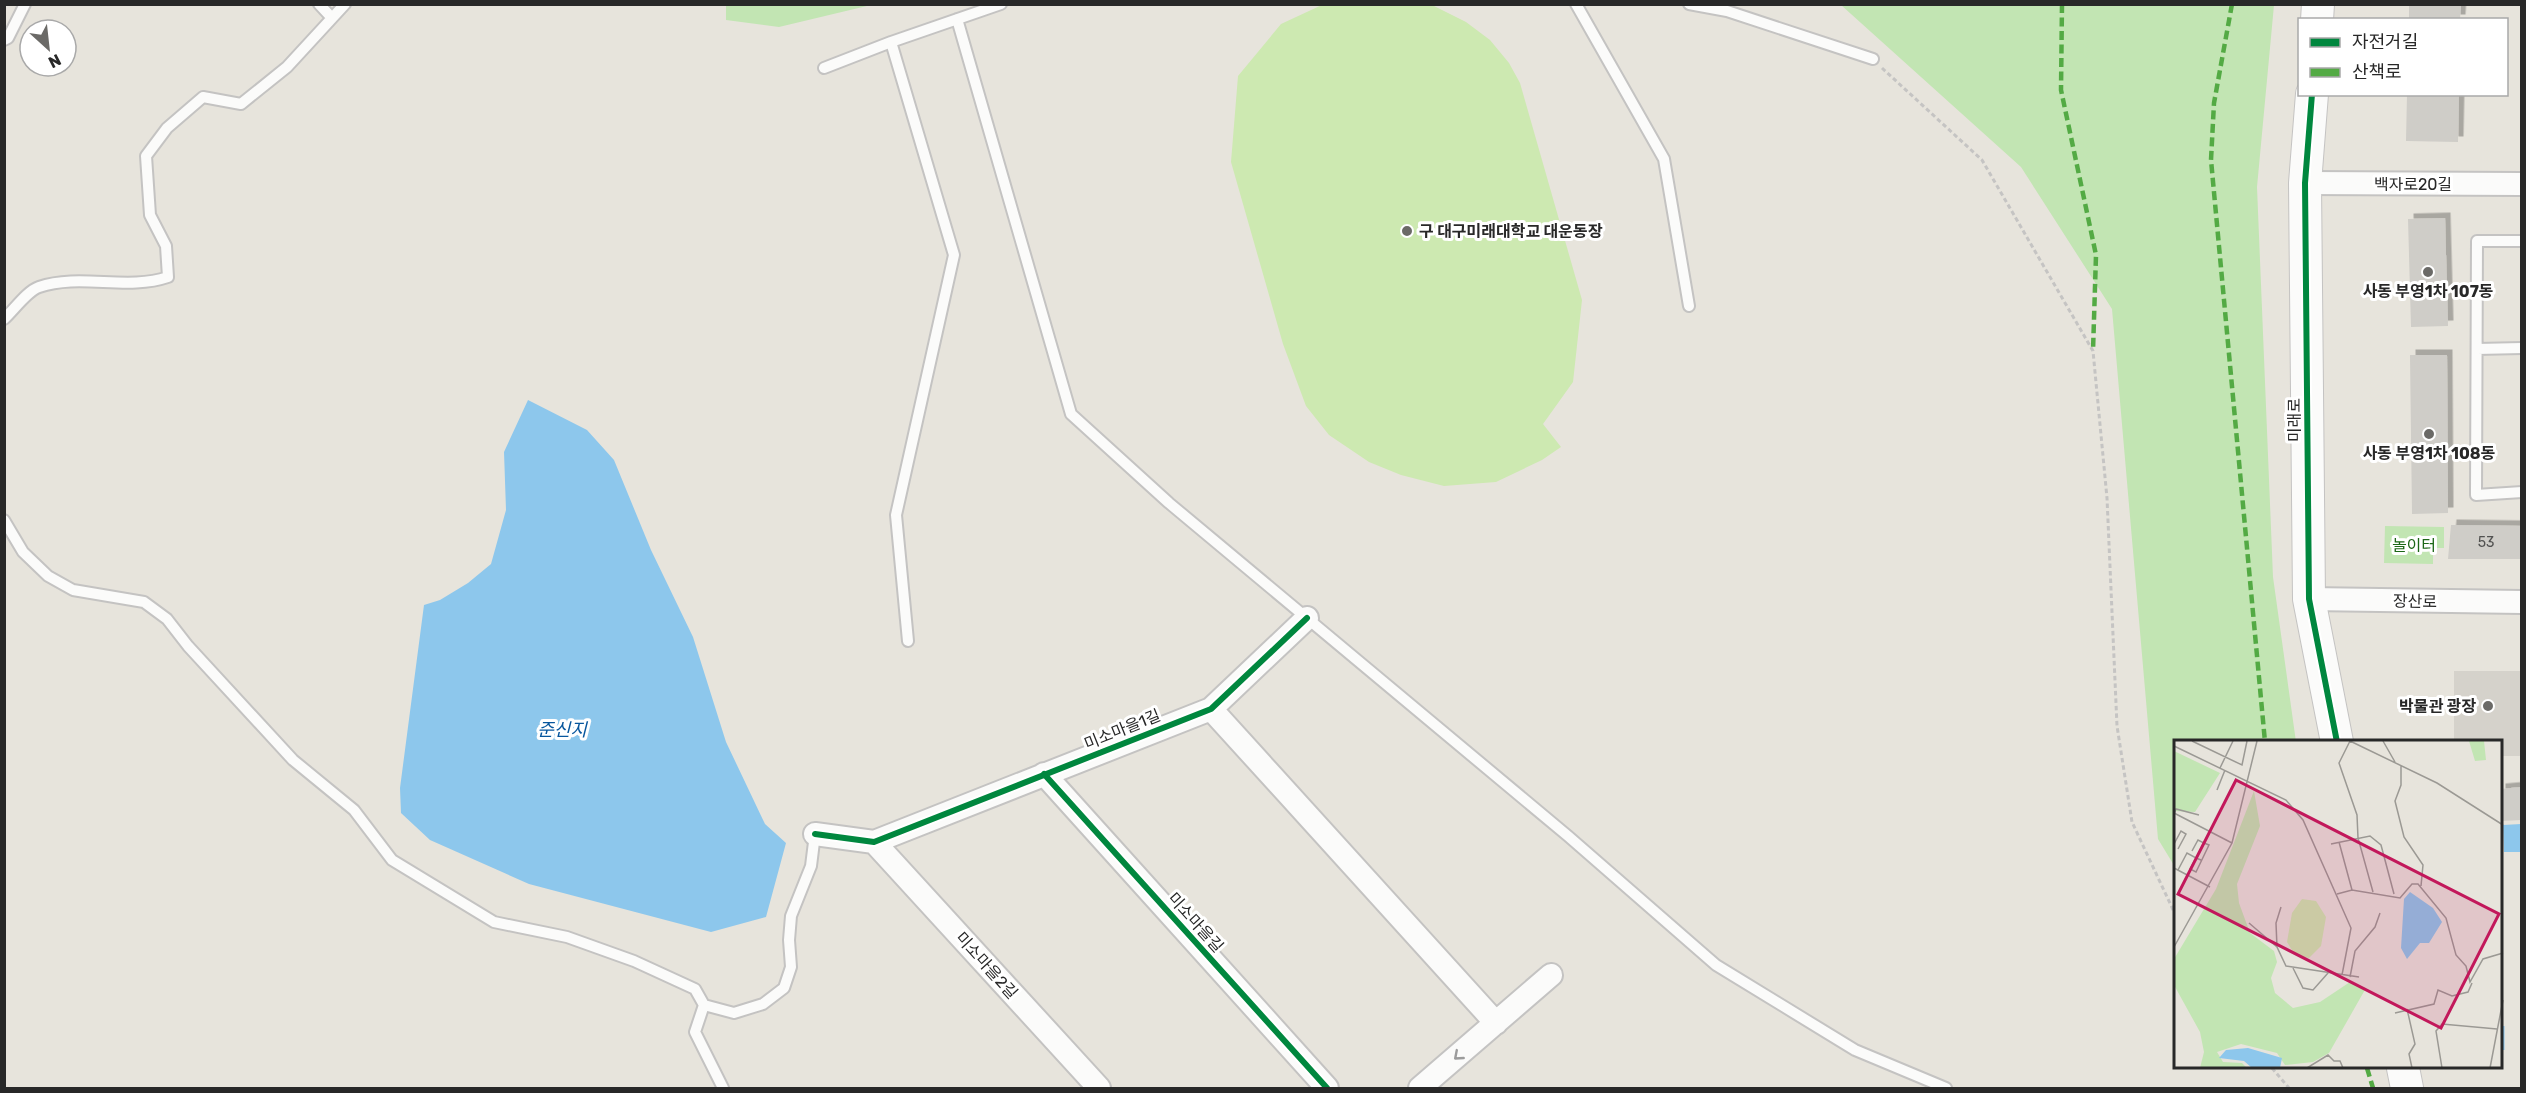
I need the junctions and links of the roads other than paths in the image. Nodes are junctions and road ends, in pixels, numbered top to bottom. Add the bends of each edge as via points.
1 (25, 4) edge
2 (319, 4) edge
3 (345, 4) edge
4 (1001, 4) edge
5 (1576, 4) edge
6 (1689, 4) edge
7 (332, 18) junction
8 (957, 19) junction
9 (4, 40) edge
10 (891, 42) junction
11 (1873, 59) road end
12 (824, 68) dead end
13 (2312, 96) edge
14 (2305, 183) junction
15 (2522, 184) edge
16 (2522, 242) edge
17 (1689, 306) dead end
18 (4, 319) edge
19 (2522, 348) edge
20 (2477, 349) junction
21 (2522, 492) edge
22 (4, 520) edge
23 (2309, 599) junction
24 (2522, 602) edge
25 (1307, 618) junction
26 (908, 641) dead end
27 (1211, 708) junction
28 (2337, 740) edge
29 (1044, 774) junction
30 (815, 834) joint
31 (874, 842) junction
32 (1551, 975) dead end
33 (704, 1005) junction
34 (1496, 1023) junction
35 (2403, 1069) edge
36 (723, 1089) edge
37 (1099, 1089) edge
38 (1327, 1089) edge
39 (1420, 1089) edge
40 (1946, 1089) edge
41 (2407, 1089) edge

1 - 9 lane
2 - 7 lane
3 - 7 lane
4 - 8 lane
5 - 17 lane via 1664,159
6 - 11 lane via 1727,11
7 - 18 lane via 287,67 241,104 203,97 167,128 146,156 150,215 165,246 168,278 36,288
8 - 10 lane
8 - 25 lane via 1071,414 1169,503
10 - 12 lane
10 - 26 lane via 954,255 896,515
13 - 14 street, 미래로
14 - 15 street, 백자로20길
14 - 23 street, 미래로
16 - 20 lane via 2477,241
19 - 20 lane
20 - 21 lane via 2476,495
22 - 33 lane via 24,552 48,576 73,590 144,602 167,618 293,760 354,810 392,860 494,922 567,937 634,962 695,989
23 - 24 street, 장산로
23 - 28 street, 미래로
25 - 27 street
25 - 40 lane via 1716,965 1855,1050
27 - 29 street, 미소마을1길
27 - 34 street
29 - 31 street, 미소마을1길
29 - 38 street, 미소마을길
30 - 31 street
30 - 33 lane via 811,866 791,916 791,967 784,988 764,1004 734,1013
31 - 37 street, 미소마을2길
32 - 34 street
33 - 36 lane via 695,1032
34 -> 39 street
35 - 41 street

